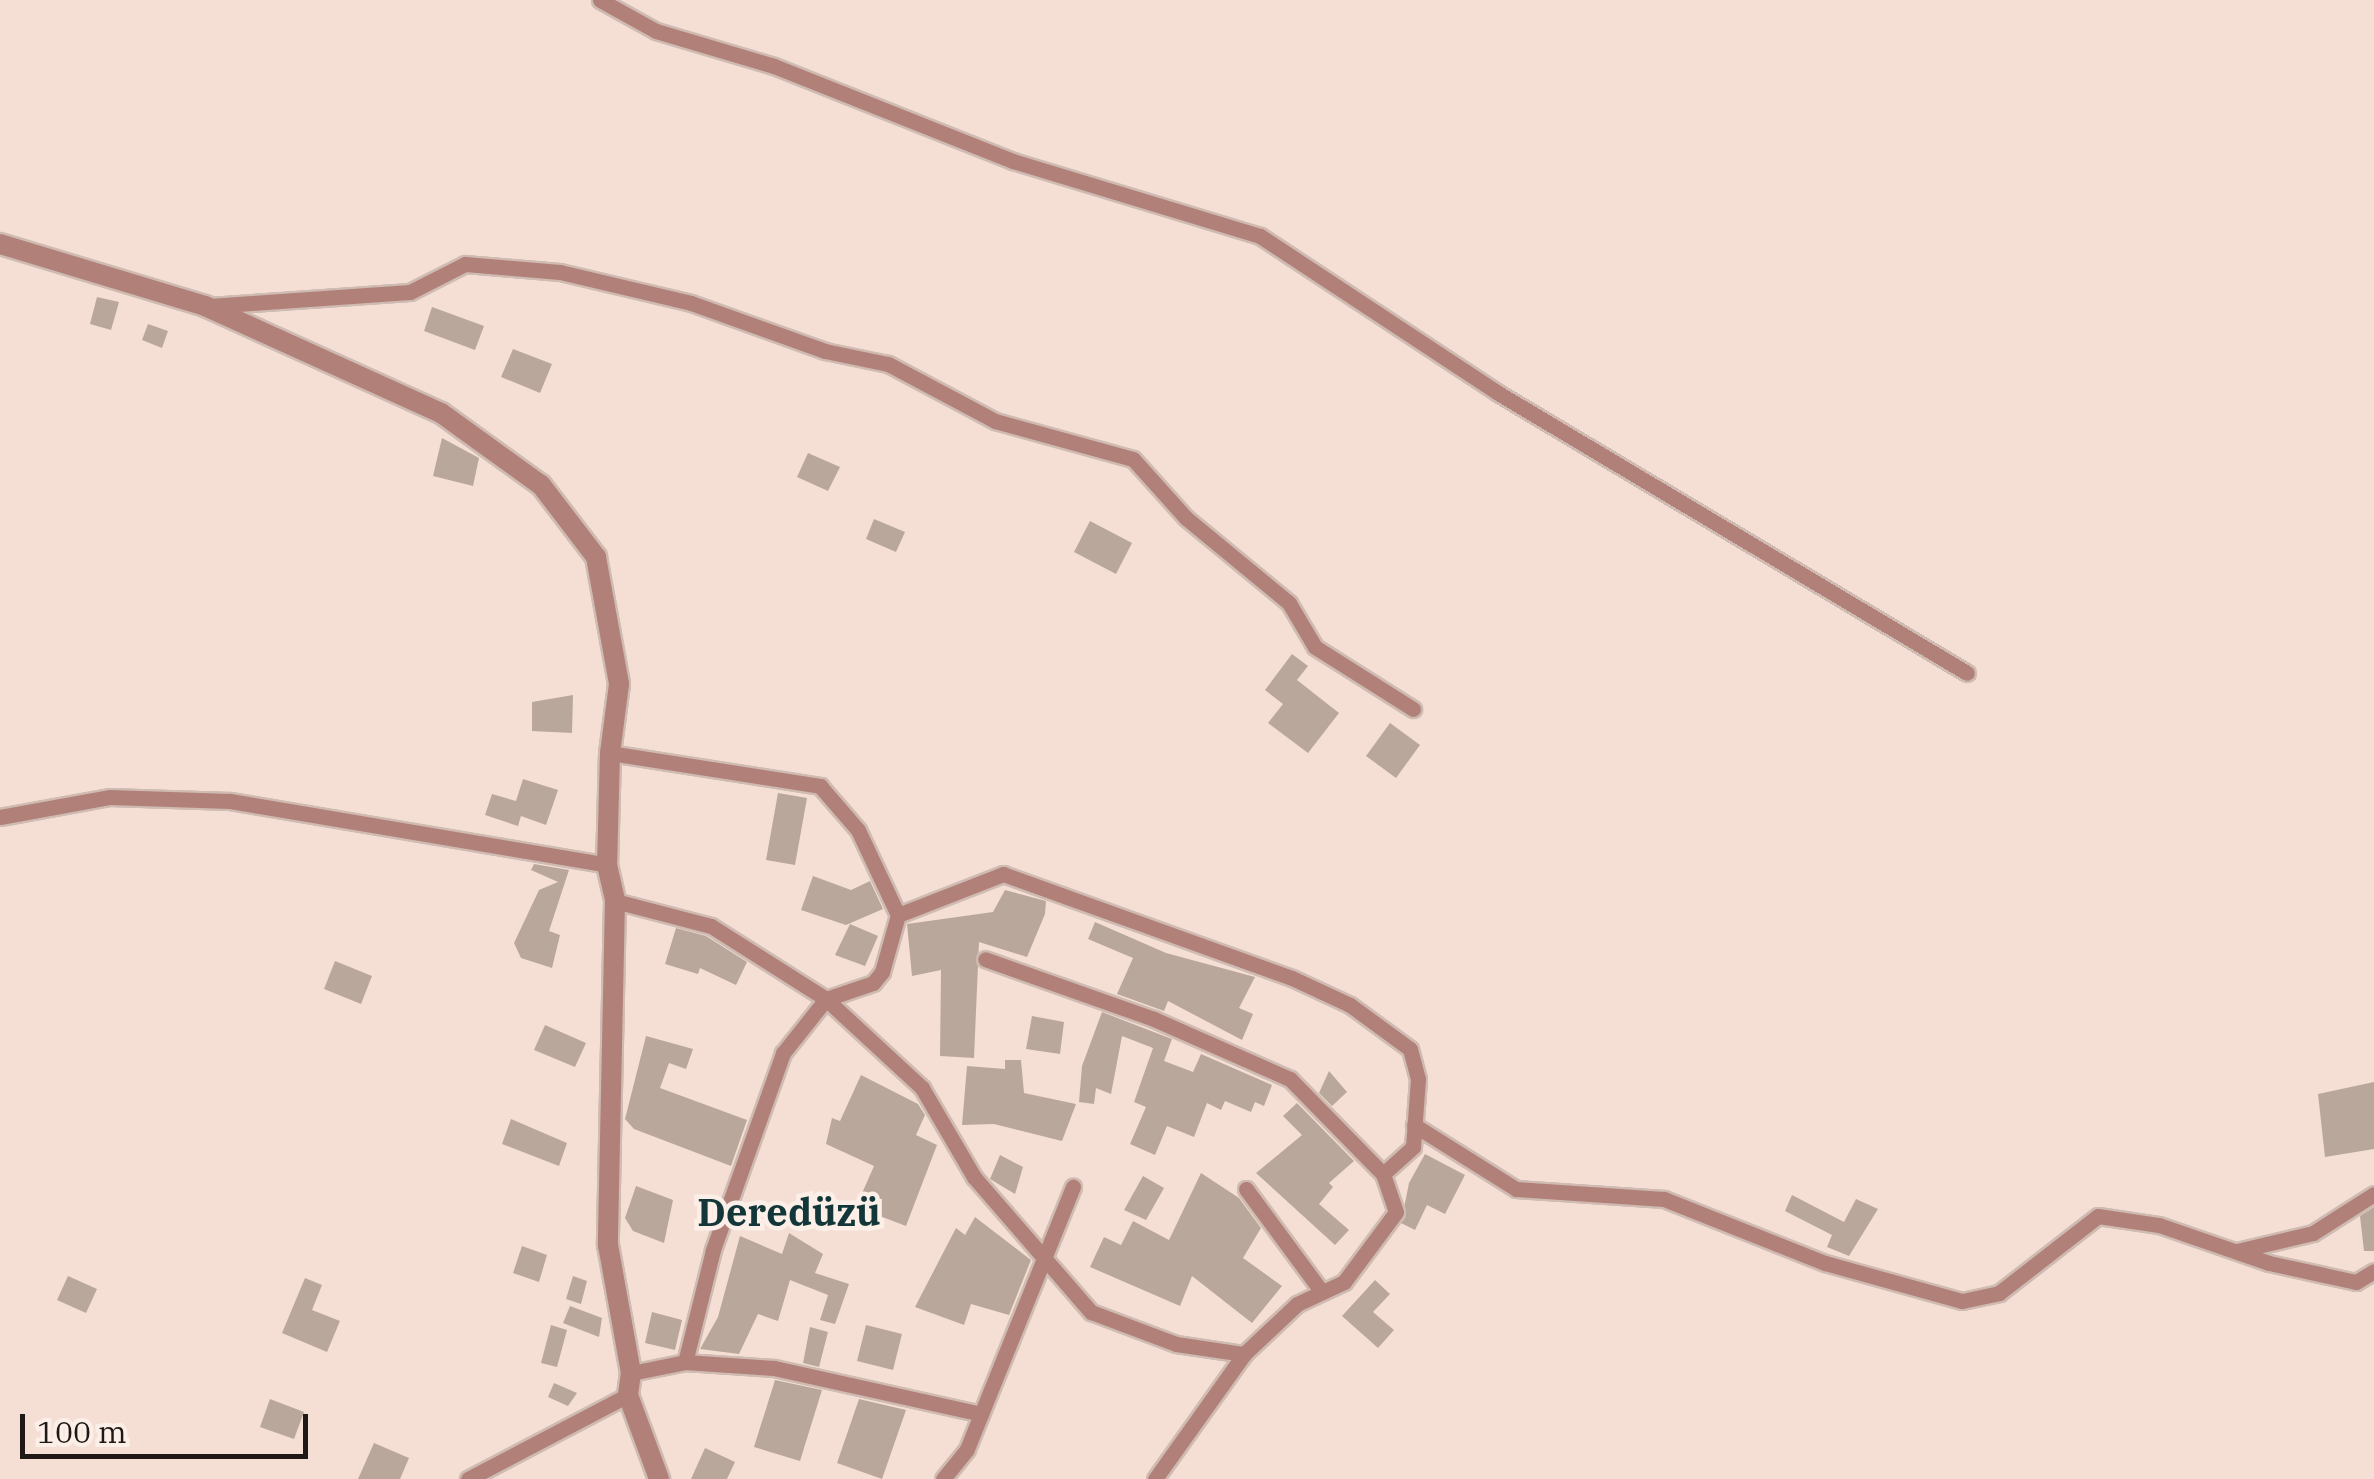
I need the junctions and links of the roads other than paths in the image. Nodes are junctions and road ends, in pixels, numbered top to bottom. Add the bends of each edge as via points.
1 (600, 0) edge
2 (0, 244) edge
3 (205, 306) junction
4 (1967, 673) dead end
5 (1414, 709) dead end
6 (610, 752) junction
7 (0, 818) edge
8 (608, 865) junction
9 (615, 901) junction
10 (898, 915) junction
11 (985, 958) dead end
12 (826, 998) junction
13 (1414, 1125) junction
14 (1383, 1174) junction
15 (1073, 1188) dead end
16 (1246, 1189) dead end
17 (2374, 1194) edge
18 (2234, 1252) junction
19 (1042, 1261) junction
20 (2374, 1271) edge
21 (1322, 1292) junction
22 (1244, 1354) junction
23 (685, 1362) junction
24 (630, 1384) junction
25 (981, 1414) junction
26 (468, 1479) edge
27 (659, 1479) edge
28 (944, 1479) edge
29 (1155, 1479) edge

1 - 4 street via 656,31 774,66 1013,161 1260,236 1498,393
2 - 3 street
3 - 5 street via 410,292 465,264 691,303 825,351 888,364 995,421 1132,459 1186,518 1289,602 1315,647
3 - 6 street via 441,413 541,485 596,556 619,684
6 - 8 street
6 - 10 street via 820,786 858,830
7 - 8 street via 110,797 230,801
8 - 9 street
9 - 12 street via 711,926
9 - 24 street via 608,1244
10 - 12 street via 873,983
10 - 13 street via 1004,874 1292,978 1350,1005 1410,1049 1418,1079
11 - 14 street via 1154,1019 1290,1079
12 - 19 street via 922,1088 974,1177
12 - 23 street via 782,1054 713,1250
13 - 14 street via 1412,1147
13 - 18 street via 1516,1189 1664,1199 1825,1262 1962,1302 1999,1293 2098,1216 2159,1224
14 - 21 street via 1396,1212 1344,1282
15 - 19 street
16 - 21 street
17 - 18 street via 2312,1233
18 - 20 street via 2356,1282
19 - 22 street via 1091,1312 1176,1344
19 - 25 street
21 - 22 street via 1297,1304
22 - 29 street
23 - 24 street
23 - 25 street via 774,1368
24 - 26 street
24 - 27 street
25 - 28 street

